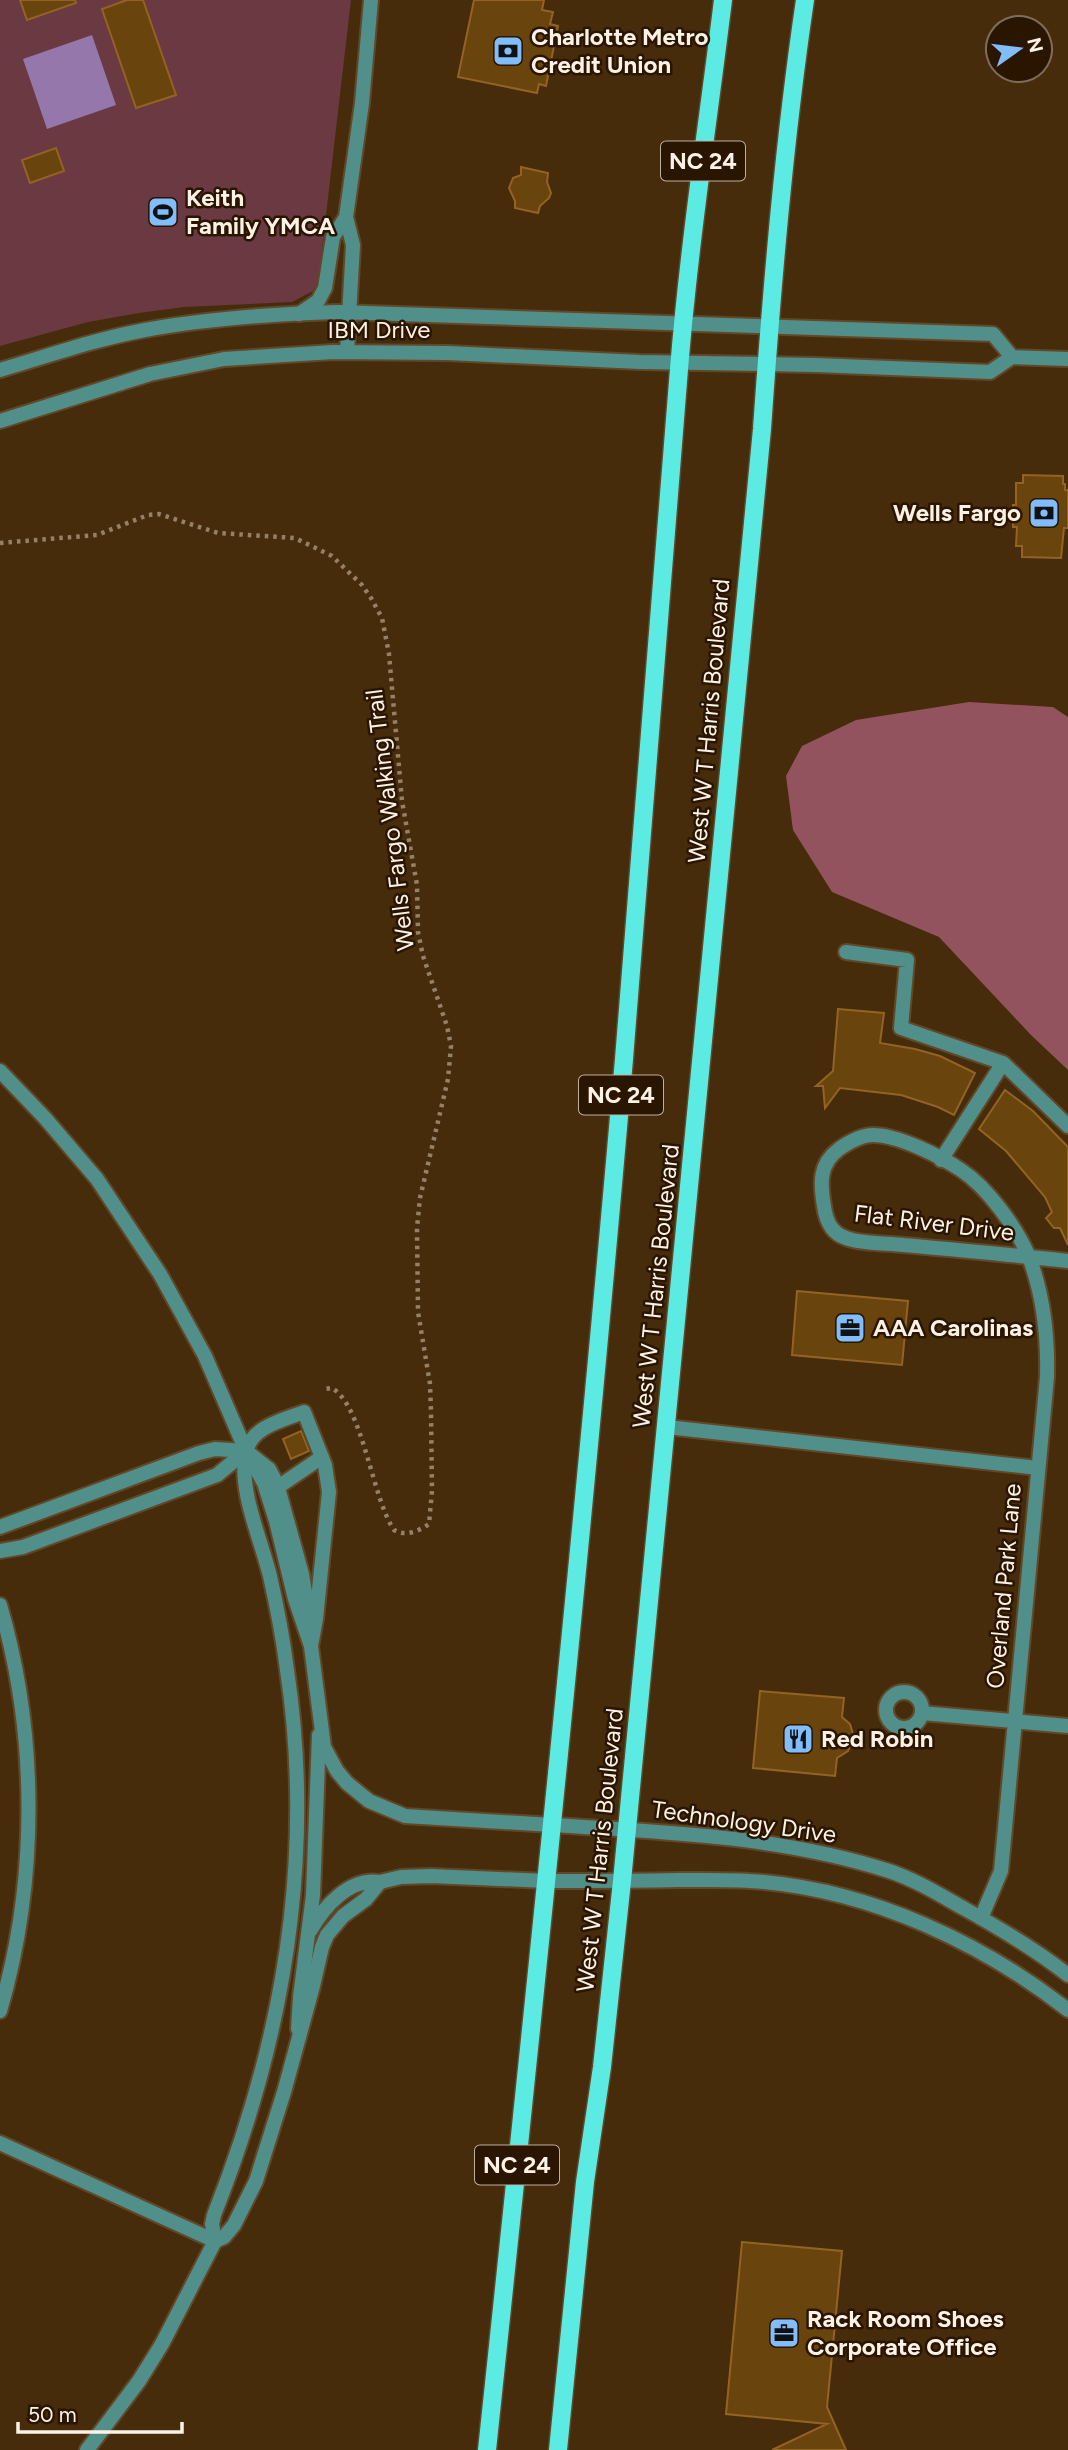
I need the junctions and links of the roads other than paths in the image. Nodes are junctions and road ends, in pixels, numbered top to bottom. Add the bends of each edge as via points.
1 (371, 0) edge
2 (723, 0) edge
3 (805, 0) edge
4 (346, 217) junction
5 (349, 312) junction
6 (299, 314) junction
7 (685, 323) junction
8 (768, 326) junction
9 (347, 352) junction
10 (1012, 357) junction
11 (1068, 359) edge
12 (680, 363) junction
13 (767, 366) junction
14 (0, 370) edge
15 (0, 421) edge
16 (846, 952) dead end
17 (1003, 1063) junction
18 (0, 1071) edge
19 (1068, 1126) edge
20 (941, 1160) junction
21 (1029, 1257) junction
22 (1068, 1261) edge
23 (667, 1427) junction
24 (246, 1451) junction
25 (322, 1457) junction
26 (1038, 1468) junction
27 (278, 1487) junction
28 (0, 1527) edge
29 (0, 1551) edge
30 (0, 1605) edge
31 (311, 1646) junction
32 (922, 1713) dead end
33 (320, 1720) junction
34 (1014, 1722) junction
35 (1068, 1726) edge
36 (552, 1825) junction
37 (627, 1830) junction
38 (547, 1881) junction
39 (622, 1881) junction
40 (380, 1882) junction
41 (981, 1918) junction
42 (307, 1935) junction
43 (1068, 1975) edge
44 (1068, 2010) edge
45 (0, 2011) edge
46 (299, 2034) junction
47 (0, 2143) edge
48 (215, 2241) junction
49 (87, 2450) edge
50 (488, 2450) edge
51 (558, 2450) edge

1 - 4 street
2 - 7 main road, West W T Harris Boulevard / NC 24
3 - 8 main road, West W T Harris Boulevard / NC 24
4 - 5 street via 353,245
4 - 6 street via 332,237 325,288 318,301
5 - 6 street, IBM Drive
5 - 7 street, IBM Drive
5 - 9 street
6 - 14 street, IBM Drive via 142,330
7 - 8 street, IBM Drive
7 - 12 main road, West W T Harris Boulevard / NC 24
8 - 10 street, IBM Drive via 993,334
8 - 13 main road, West W T Harris Boulevard / NC 24
9 - 12 street, IBM Drive
9 - 15 street, IBM Drive via 212,362 150,374
10 - 11 street
10 - 13 street, IBM Drive via 990,372
12 - 13 street, IBM Drive
12 - 36 main road, West W T Harris Boulevard / NC 24 via 626,1034
13 - 23 main road, West W T Harris Boulevard / NC 24
16 - 17 street via 907,960 901,1028
17 - 19 street
17 - 20 street
18 - 24 street via 97,1179 148,1254 205,1356
20 - 21 street, Flat River Drive via 980,1186
20 - 21 street, Flat River Drive via 896,1139 871,1135 850,1141 822,1167 821,1189 831,1230 847,1239
21 - 22 street, Flat River Drive
21 - 26 street, Overland Park Lane via 1048,1346
23 - 26 street
23 - 37 main road, West W T Harris Boulevard / NC 24
24 - 25 street via 261,1430 304,1412
24 - 27 street via 270,1469
24 - 28 street via 199,1453
24 - 29 street via 217,1475 23,1547
24 - 31 street via 264,1483
24 - 48 street via 246,1490 270,1577 290,1692 297,1843 280,1994 254,2105 214,2215
25 - 27 street
25 - 31 street via 329,1492
26 - 34 street, Overland Park Lane
27 - 31 street via 302,1574
30 - 45 street via 21,1708 28,1808 20,1917
31 - 33 street
32 - 34 street
33 - 36 street, Technology Drive via 324,1747 338,1771 359,1794 380,1807 416,1818
33 - 42 street
34 - 35 street
34 - 41 street, Overland Park Lane via 1001,1871
36 - 37 street, Technology Drive
36 - 38 main road, West W T Harris Boulevard / NC 24
37 - 39 main road, West W T Harris Boulevard / NC 24
37 - 41 street, Technology Drive via 774,1844 842,1858 911,1880
38 - 39 street
38 - 40 street via 431,1876
38 - 50 main road, West W T Harris Boulevard / NC 24
39 - 44 street via 766,1882 850,1898 961,1942
39 - 51 main road, West W T Harris Boulevard / NC 24
40 - 42 street via 352,1886 319,1916
40 - 46 street via 327,1935
41 - 43 street, Technology Drive via 1029,1945
42 - 46 street
46 - 48 street via 256,2181 234,2225
47 - 48 street
48 - 49 street via 162,2344

